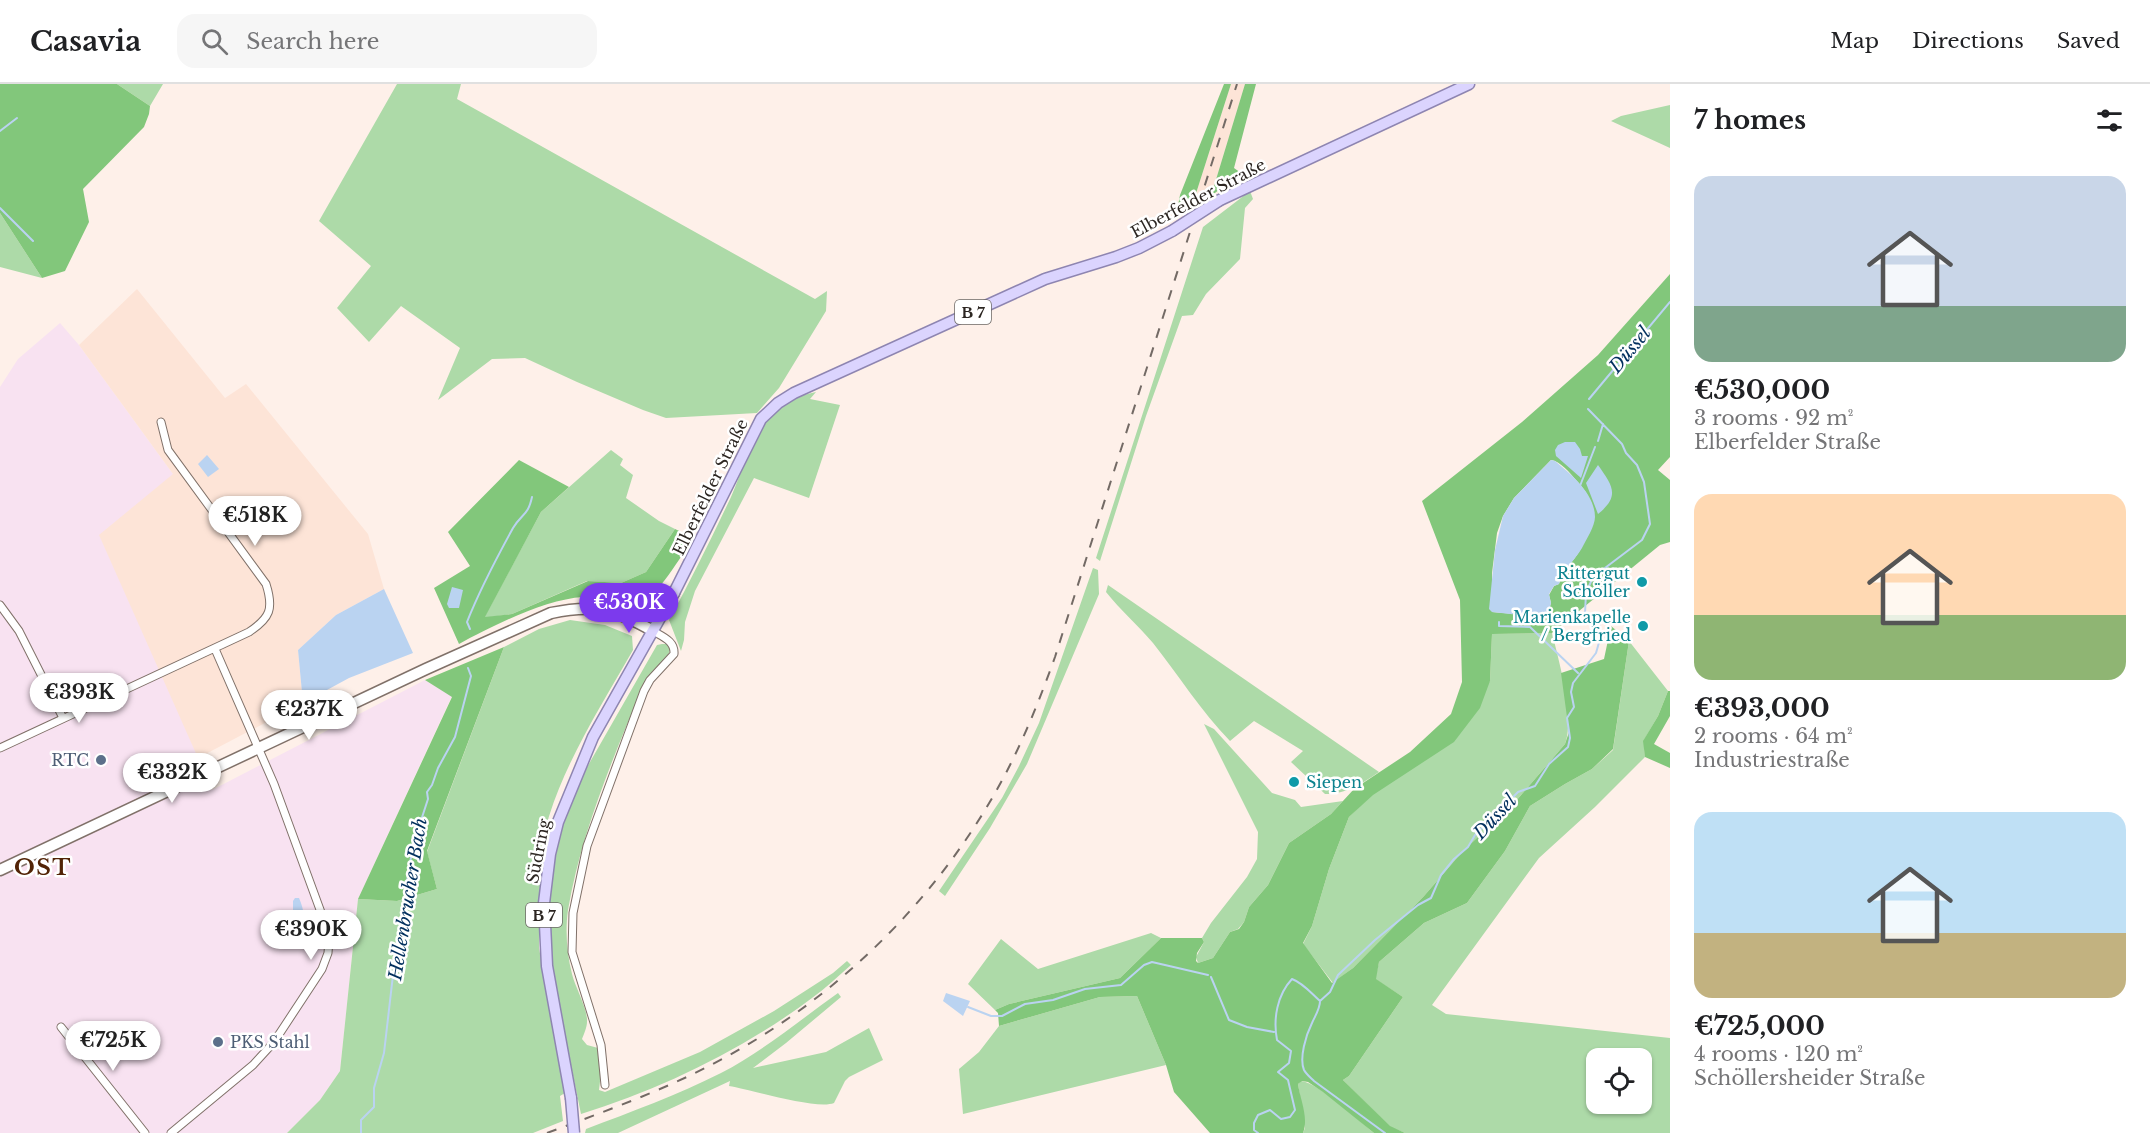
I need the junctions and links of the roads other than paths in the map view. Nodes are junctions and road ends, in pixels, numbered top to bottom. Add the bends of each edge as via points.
1 (1469, 84) edge
2 (161, 422) dead end
3 (674, 593) junction
4 (0, 605) edge
5 (618, 613) junction
6 (653, 631) junction
7 (215, 649) junction
8 (63, 717) junction
9 (0, 748) edge
10 (260, 748) junction
11 (0, 870) edge
12 (61, 1027) dead end
13 (604, 1085) dead end
14 (145, 1133) edge
15 (171, 1133) edge
16 (574, 1133) edge

1 - 3 main road, Elberfelder Straße / B 7, bridge via 1220,200 1139,248 1045,279 778,402 758,424
2 - 7 street via 168,450 244,552 269,594 268,616 249,632
3 - 5 street via 647,609
3 - 6 main road, Elberfelder Straße / B 7
4 - 8 street via 19,630
5 - 6 street
5 - 10 street via 586,608 551,613
6 - 13 street via 671,642 674,654 644,691 586,846 571,939 575,967 601,1045
6 - 16 main road, Südring / B 7, bridge via 593,737 568,794 550,854 544,903 547,966
7 - 8 street
7 - 10 street
8 - 9 street
10 - 11 street
10 - 15 street via 326,926 328,953 322,969 274,1042 253,1065
12 - 14 street

